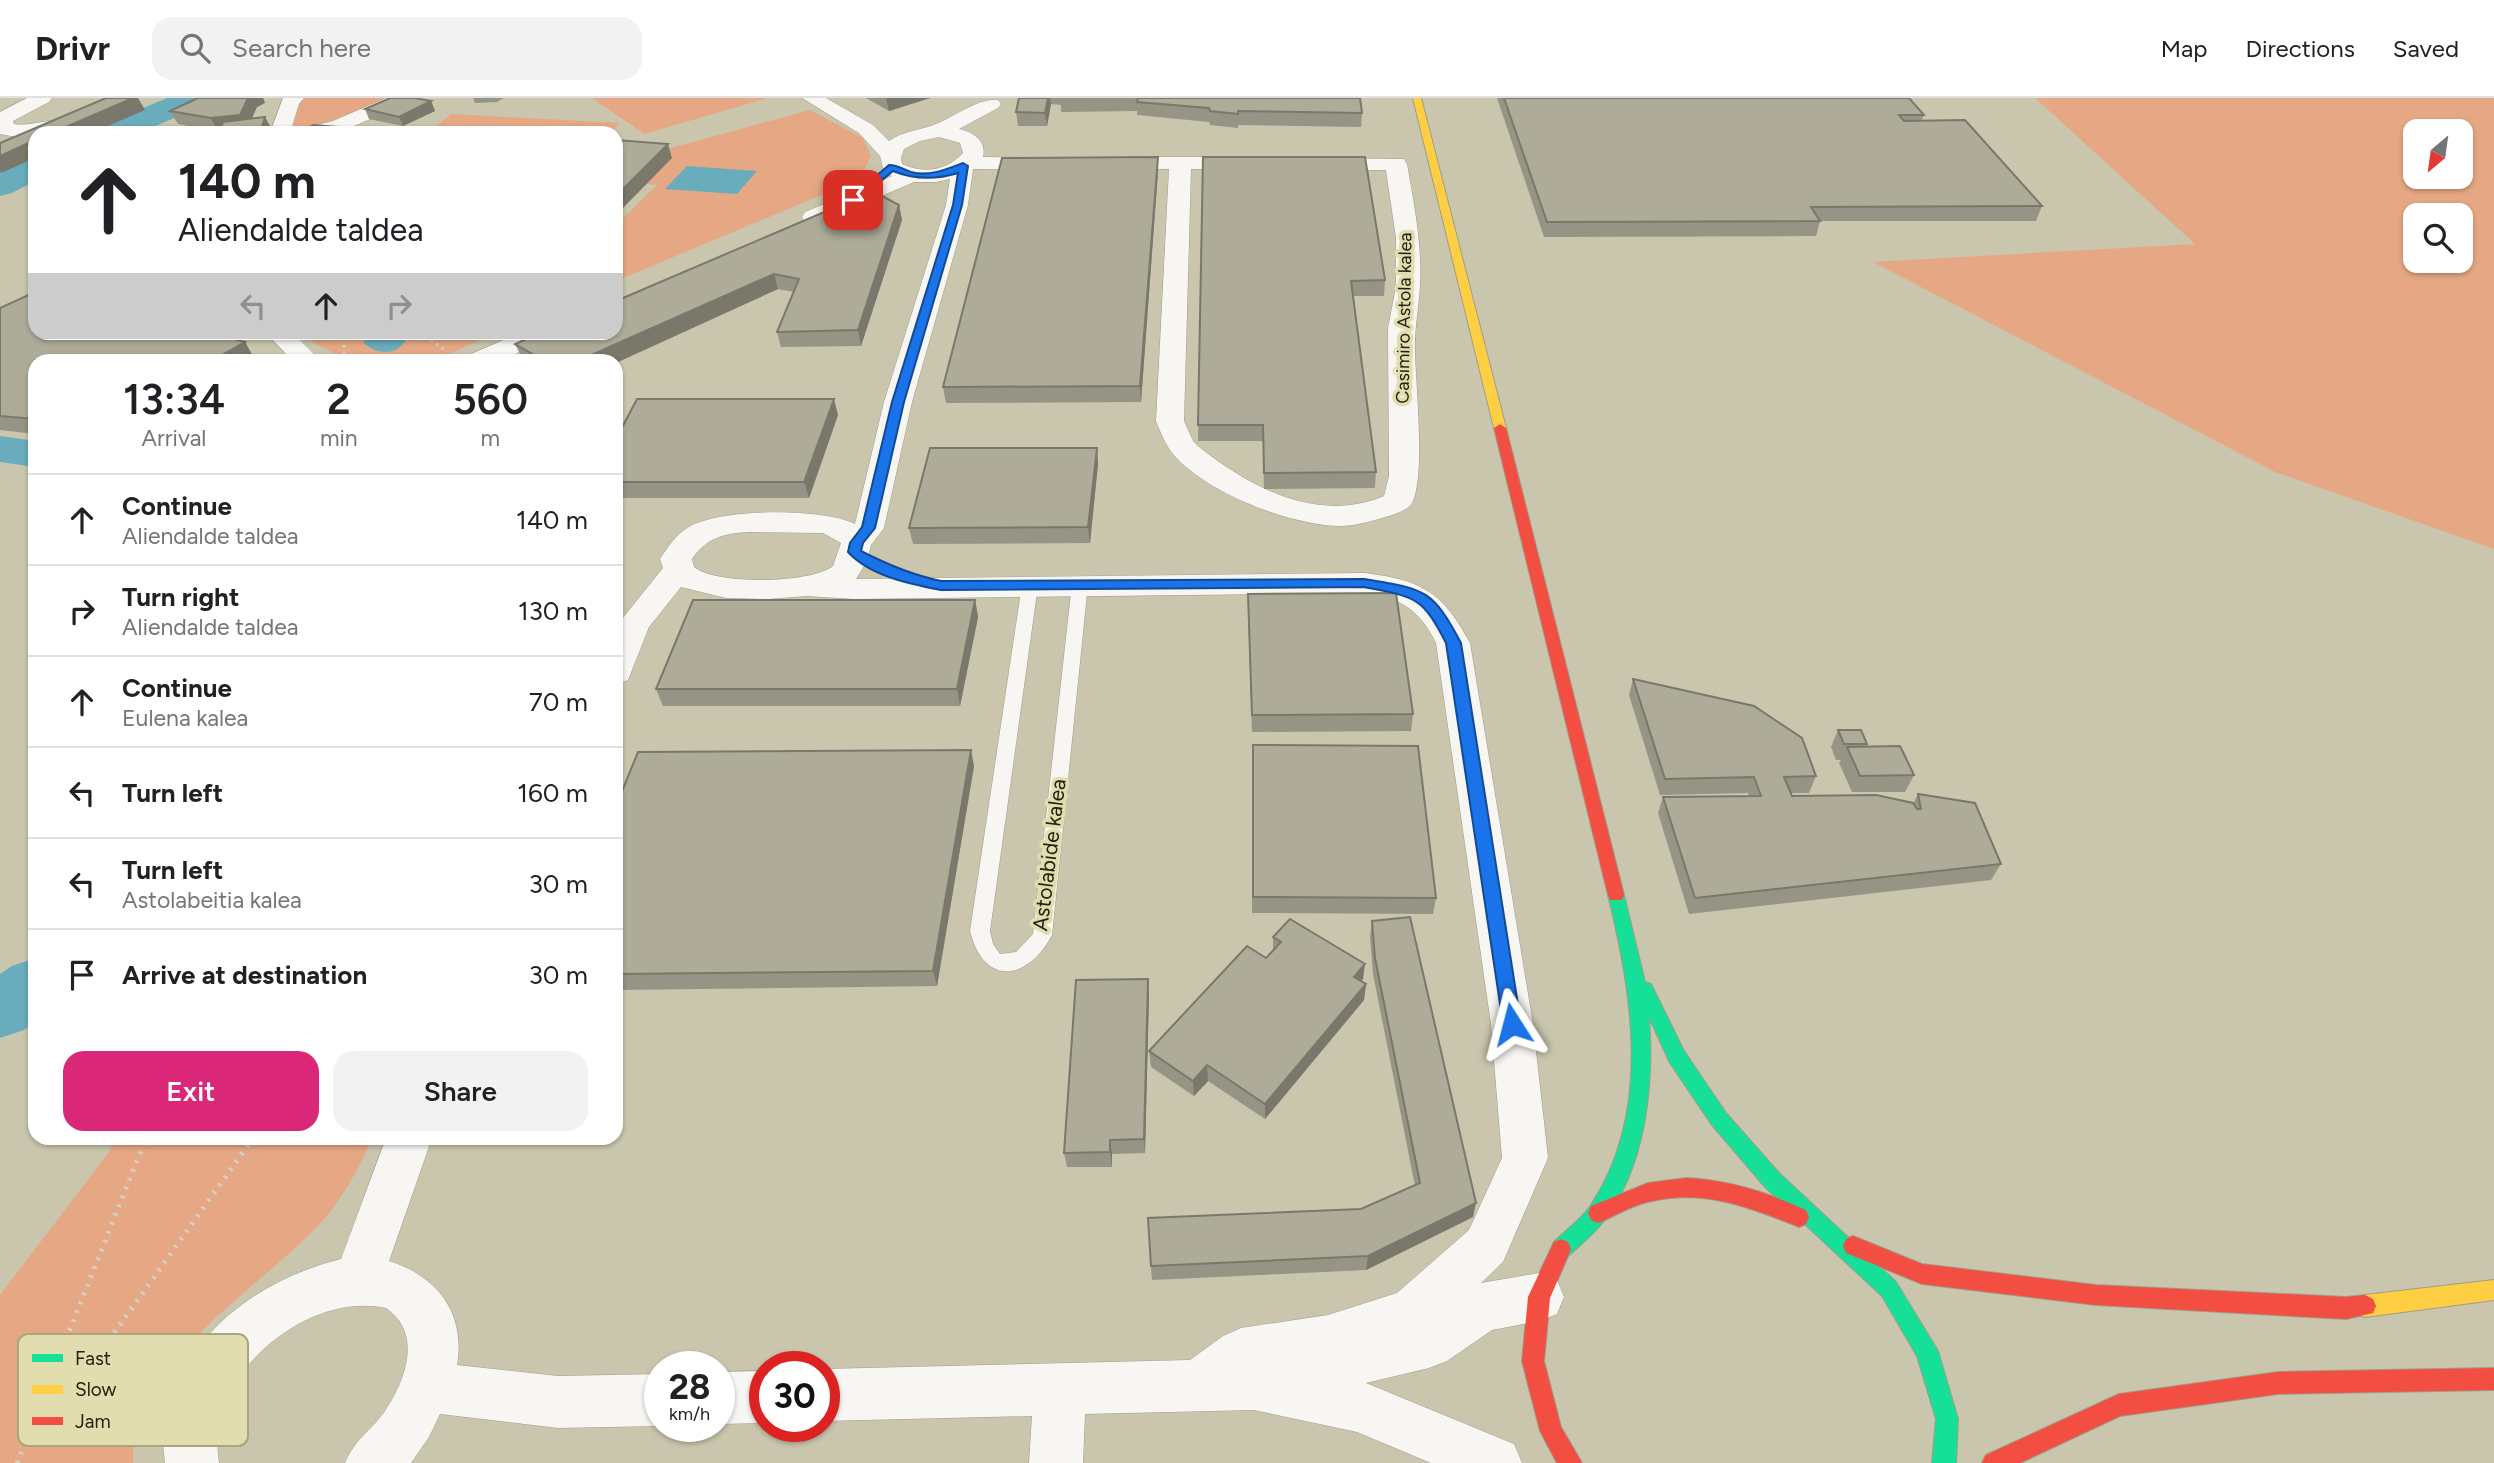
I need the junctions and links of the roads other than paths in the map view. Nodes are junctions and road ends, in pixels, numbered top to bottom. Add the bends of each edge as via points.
1 (42, 98) edge
2 (294, 98) edge
3 (403, 98) edge
4 (813, 98) edge
5 (1417, 98) edge
6 (992, 101) edge
7 (1, 117) edge
8 (282, 126) edge
9 (336, 126) edge
10 (28, 130) edge
11 (866, 130) junction
12 (939, 131) junction
13 (914, 135) junction
14 (28, 137) edge
15 (12, 144) edge
16 (969, 156) junction
17 (1180, 163) junction
18 (905, 168) junction
19 (957, 205) junction
20 (790, 226) edge
21 (286, 340) edge
22 (526, 340) edge
23 (301, 354) edge
24 (494, 354) edge
25 (881, 471) junction
26 (802, 523) junction
27 (855, 548) junction
28 (679, 569) junction
29 (1080, 584) junction
30 (1030, 585) junction
31 (941, 586) junction
32 (810, 587) junction
33 (731, 588) junction
34 (623, 654) edge
35 (623, 658) edge
36 (1626, 942) junction
37 (406, 1145) edge
38 (1598, 1213) junction
39 (1837, 1239) junction
40 (358, 1280) junction
41 (2494, 1290) edge
42 (1539, 1297) junction
43 (243, 1334) edge
44 (2494, 1380) edge
45 (1254, 1384) junction
46 (1199, 1385) junction
47 (427, 1387) junction
48 (1060, 1388) junction
49 (840, 1395) edge
50 (644, 1400) edge
51 (188, 1446) edge
52 (192, 1463) edge
53 (372, 1463) edge
54 (1056, 1463) edge
55 (1495, 1463) edge
56 (1570, 1463) edge
57 (1944, 1463) edge
58 (1994, 1463) edge

1 - 7 street
2 - 8 street
3 - 9 street
4 - 11 street
5 - 36 main road
6 - 12 street
6 - 16 street
7 - 10 street via 5,129
11 - 13 street
11 - 18 street
12 - 13 street
12 - 16 street via 955,133
13 - 18 street via 894,146
14 - 15 main road
16 - 17 street, Casimiro Astola kalea via 1009,164
16 - 18 street via 953,172
16 - 19 street
17 - 17 street, Casimiro Astola kalea via 1396,164 1408,238 1408,287 1401,328 1404,476 1398,501 1376,511 1340,517 1309,514 1270,502 1204,465 1178,441 1170,421
18 - 19 street
18 - 20 street via 853,200
19 - 25 street
21 - 23 street
22 - 24 street
25 - 26 street via 853,498
25 - 27 street via 869,528
26 - 27 street via 848,532
26 - 28 street via 707,527 682,548 676,559
27 - 31 street via 886,570
27 - 32 street via 848,569 840,576
28 - 33 street via 696,582
28 - 34 street via 634,624
29 - 30 street
29 - 30 lane, Astolabide kalea via 1042,935 1028,956 1010,963 995,962 980,931
29 - 46 street via 1364,583 1420,596 1437,611 1453,643 1512,1024 1525,1158 1486,1246 1412,1313 1328,1340 1241,1354
30 - 31 street
31 - 32 street
32 - 33 street
33 - 35 street via 662,619
36 - 38 main road via 1639,1006 1637,1102 1622,1170
36 - 39 main road via 1677,1058 1719,1119 1772,1180
37 - 40 street
38 - 39 main road via 1651,1191 1712,1188 1776,1204
38 - 42 main road via 1561,1249
39 - 41 main road via 1922,1274 2096,1295 2346,1308
39 - 57 main road via 1889,1289 1927,1351 1947,1419
40 - 43 street via 319,1287 279,1306
40 - 47 street via 389,1284 415,1298 425,1313 435,1351
42 - 45 street via 1482,1307 1429,1343
42 - 56 main road via 1533,1361 1551,1431
44 - 58 main road via 2278,1383 2119,1405
45 - 46 street
45 - 55 street via 1358,1406
46 - 48 street
47 - 50 street via 558,1402
47 - 53 street via 407,1424
48 - 49 street
48 - 54 street
51 - 52 street

